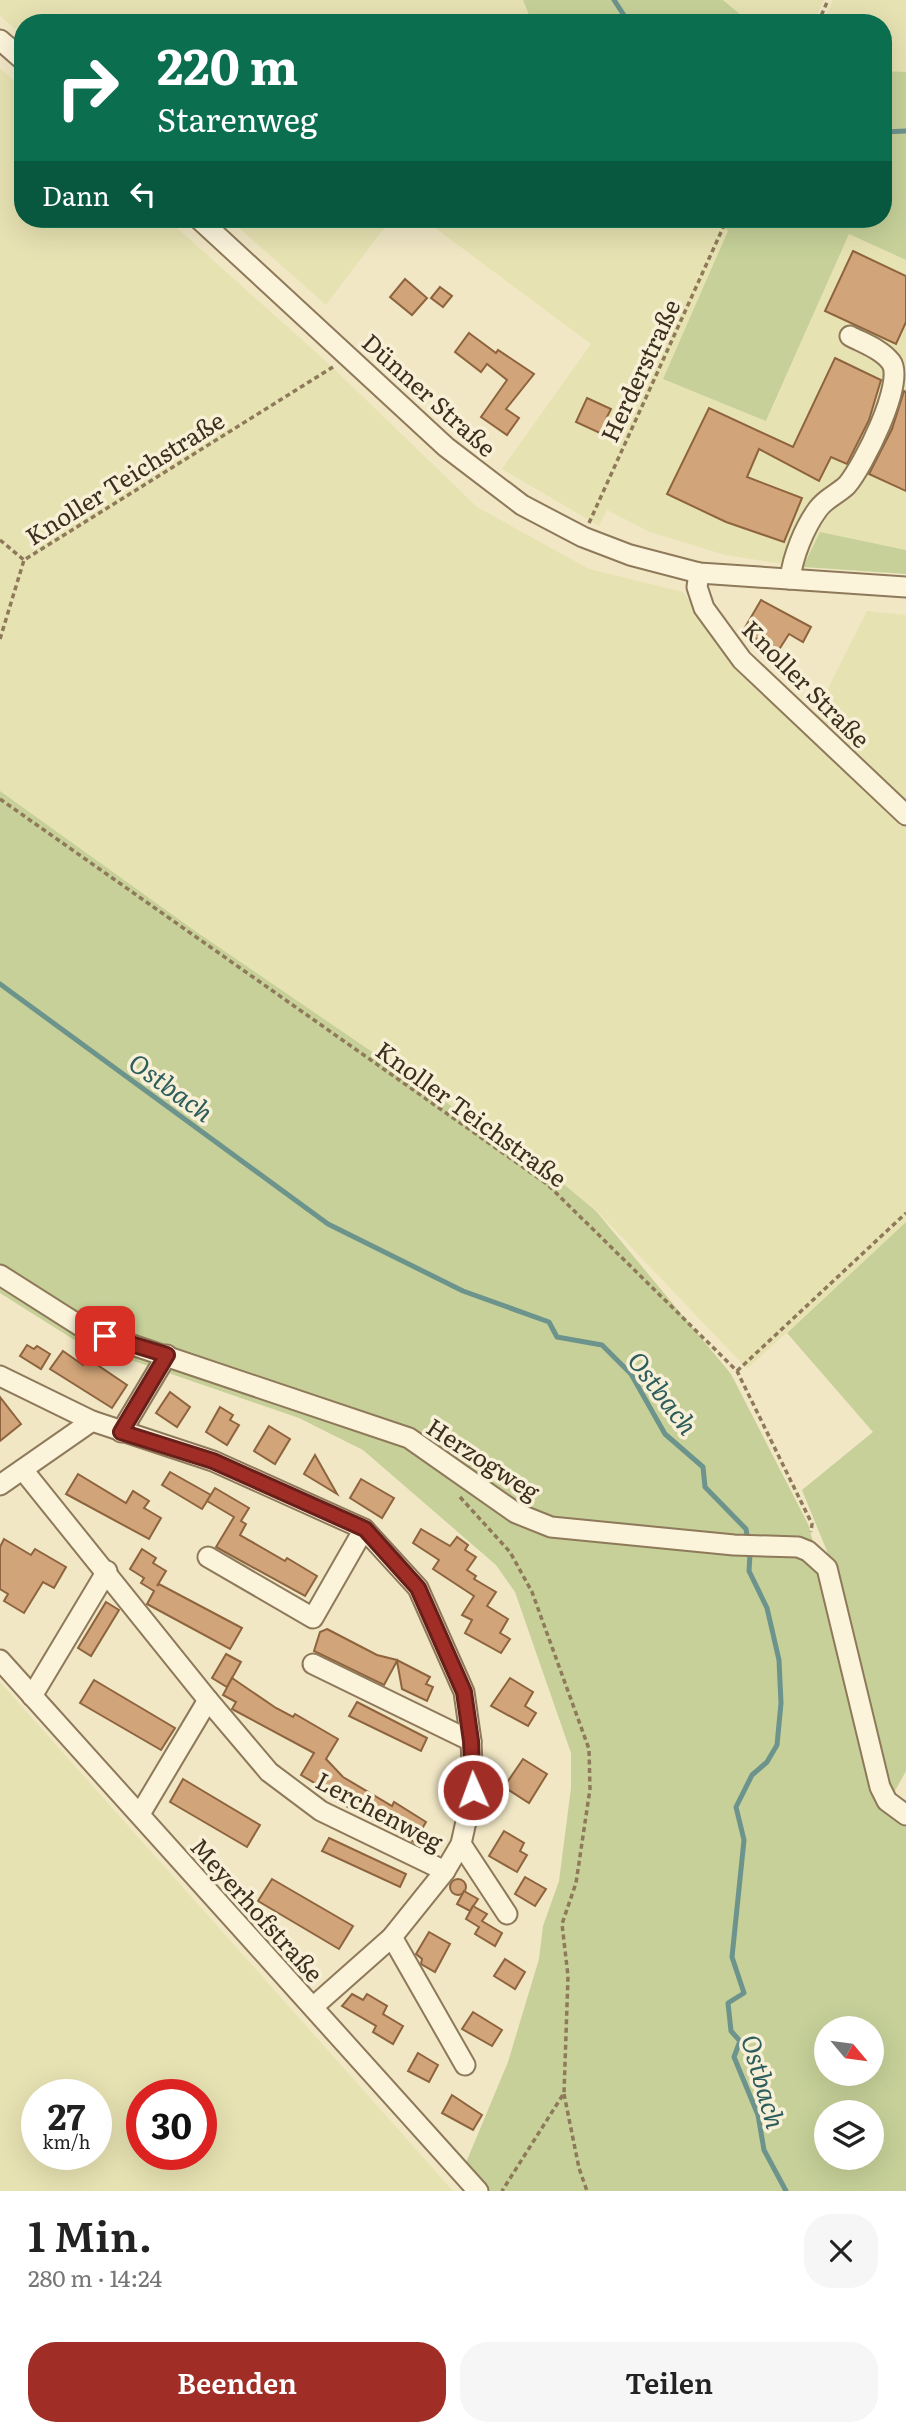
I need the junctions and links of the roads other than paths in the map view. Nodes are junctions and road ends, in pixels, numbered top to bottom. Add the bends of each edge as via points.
1 (0, 40) edge
2 (14, 52) edge
3 (198, 228) edge
4 (850, 336) dead end
5 (699, 573) junction
6 (790, 579) junction
7 (906, 587) edge
8 (906, 815) edge
9 (0, 1275) edge
10 (167, 1355) junction
11 (0, 1377) edge
12 (92, 1421) junction
13 (121, 1432) junction
14 (23, 1470) junction
15 (0, 1485) edge
16 (365, 1529) junction
17 (208, 1557) dead end
18 (107, 1571) junction
19 (0, 1660) edge
20 (313, 1664) dead end
21 (32, 1696) junction
22 (208, 1700) junction
23 (471, 1741) junction
24 (140, 1814) junction
25 (906, 1815) edge
26 (461, 1844) junction
27 (444, 1871) junction
28 (507, 1914) dead end
29 (392, 1937) junction
30 (313, 2007) junction
31 (465, 2065) dead end
32 (478, 2191) edge

1 - 2 street
3 - 5 street, Dünner Straße via 446,447 522,505 583,537
4 - 6 street via 892,363 896,378 856,472 817,510 792,563
5 - 6 street, Dünner Straße
5 - 8 street, Knoller Straße via 697,587 704,608 742,660
6 - 7 street, Dünner Straße
9 - 10 street, Herzogweg via 85,1329
10 - 13 street
10 - 25 street, Herzogweg via 409,1438 516,1513 551,1527 808,1551 827,1567 880,1787 887,1801
11 - 12 street
12 - 13 street
12 - 14 street
13 - 16 street via 213,1461
14 - 15 street
14 - 18 street, Lerchenweg
16 - 17 street via 313,1618
16 - 23 street via 418,1588 464,1692
18 - 21 street
18 - 22 street, Lerchenweg
19 - 21 street, Meyerhofstraße
20 - 23 street
21 - 24 street, Meyerhofstraße
22 - 24 street
22 - 27 street, Lerchenweg via 269,1772 321,1811
23 - 26 street via 473,1790
24 - 30 street, Meyerhofstraße
26 - 27 street
26 - 28 street
27 - 29 street
29 - 30 street
29 - 31 street
30 - 32 street, Meyerhofstraße

